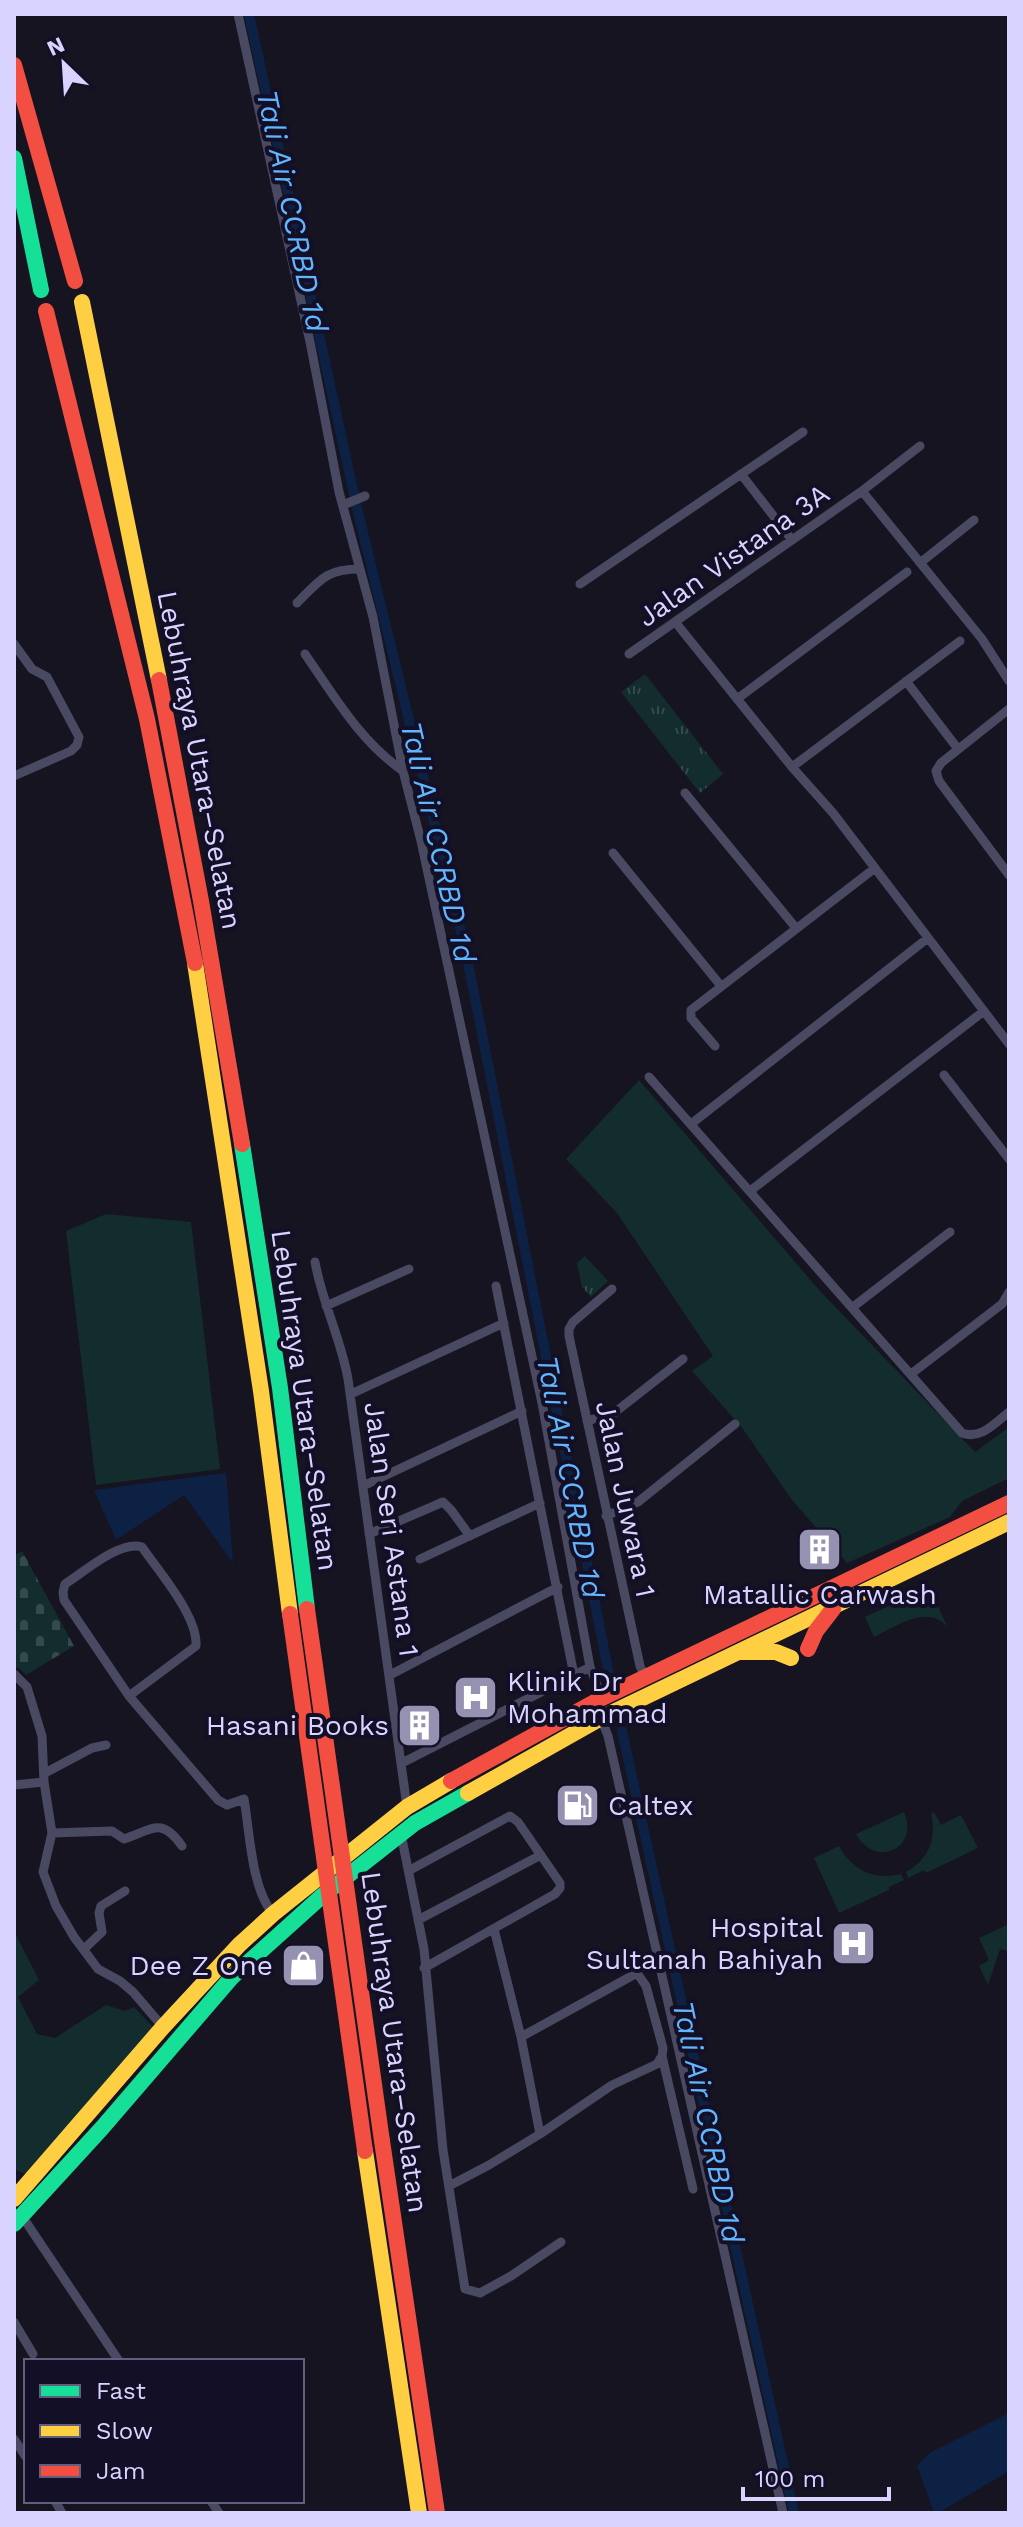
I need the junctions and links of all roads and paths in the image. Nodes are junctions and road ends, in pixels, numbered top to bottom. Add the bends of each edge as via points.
1 (238, 14) edge
2 (14, 65) edge
3 (14, 158) edge
4 (75, 281) dead end
5 (41, 290) dead end
6 (82, 302) dead end
7 (46, 311) dead end
8 (803, 432) dead end
9 (920, 446) dead end
10 (741, 474) junction
11 (862, 491) junction
12 (362, 497) dead end
13 (346, 504) junction
14 (974, 520) dead end
15 (792, 540) junction
16 (920, 563) junction
17 (360, 569) junction
18 (907, 572) dead end
19 (580, 584) dead end
20 (297, 603) dead end
21 (676, 623) junction
22 (960, 641) dead end
23 (14, 644) edge
24 (305, 654) dead end
25 (629, 654) dead end
26 (906, 681) junction
27 (1009, 681) edge
28 (737, 699) junction
29 (1009, 709) edge
30 (958, 749) junction
31 (792, 767) junction
32 (403, 771) junction
33 (14, 776) edge
34 (685, 793) dead end
35 (613, 853) dead end
36 (875, 868) junction
37 (1009, 875) edge
38 (796, 928) junction
39 (928, 938) junction
40 (721, 986) junction
41 (984, 1011) junction
42 (1009, 1043) edge
43 (715, 1046) dead end
44 (944, 1075) dead end
45 (649, 1077) dead end
46 (691, 1124) junction
47 (1009, 1159) edge
48 (750, 1191) junction
49 (950, 1232) dead end
50 (315, 1262) dead end
51 (409, 1269) dead end
52 (496, 1286) dead end
53 (612, 1289) dead end
54 (1009, 1292) edge
55 (326, 1306) junction
56 (853, 1307) junction
57 (504, 1323) junction
58 (683, 1359) dead end
59 (911, 1374) junction
60 (351, 1394) junction
61 (522, 1411) junction
62 (1009, 1412) edge
63 (587, 1421) junction
64 (735, 1424) dead end
65 (363, 1486) junction
66 (540, 1503) junction
67 (1009, 1503) edge
68 (606, 1516) junction
69 (1009, 1522) edge
70 (369, 1534) junction
71 (470, 1536) junction
72 (420, 1559) dead end
73 (558, 1587) junction
74 (840, 1602) junction
75 (792, 1615) junction
76 (775, 1623) junction
77 (808, 1649) dead end
78 (735, 1652) junction
79 (791, 1658) dead end
80 (590, 1667) junction
81 (14, 1674) edge
82 (390, 1675) junction
83 (574, 1675) junction
84 (645, 1677) junction
85 (129, 1696) junction
86 (602, 1698) junction
87 (601, 1718) junction
88 (106, 1745) dead end
89 (402, 1763) junction
90 (45, 1778) junction
91 (14, 1785) edge
92 (407, 1807) junction
93 (52, 1833) junction
94 (401, 1834) junction
95 (182, 1846) dead end
96 (541, 1855) junction
97 (410, 1870) junction
98 (125, 1891) dead end
99 (273, 1914) junction
100 (418, 1920) junction
101 (494, 1929) junction
102 (84, 1949) junction
103 (424, 1968) junction
104 (163, 2027) junction
105 (521, 2037) junction
106 (662, 2056) junction
107 (540, 2134) junction
108 (449, 2186) junction
109 (693, 2189) dead end
110 (14, 2199) edge
111 (18, 2220) edge
112 (561, 2242) dead end
113 (14, 2322) edge
114 (33, 2354) dead end
115 (118, 2359) edge
116 (419, 2513) edge
117 (437, 2513) edge
118 (783, 2513) edge

1 - 13 street
2 - 4 highway
3 - 5 highway
6 - 117 highway, Lebuhraya Utara–Selatan, bridge via 195,861 239,1121
7 - 116 highway, Lebuhraya Utara–Selatan, bridge via 160,778 214,1078
8 - 10 street
9 - 11 street, Jalan Vistana 3A
10 - 15 street
10 - 19 street
11 - 15 street, Jalan Vistana 3A
11 - 16 street
12 - 13 street
13 - 17 street
14 - 16 street
15 - 21 street, Jalan Vistana 3A
16 - 27 street
17 - 20 street via 329,573
17 - 32 street
18 - 28 street
21 - 25 street, Jalan Vistana 3A
21 - 28 street
22 - 26 street
23 - 33 street via 32,669 47,677 79,737 71,751
24 - 32 street via 338,704
26 - 30 street
26 - 31 street
28 - 31 street
29 - 30 street
30 - 37 street via 936,771 939,781
31 - 36 street
32 - 80 street via 539,1389
34 - 38 street
35 - 40 street
36 - 38 street
36 - 39 street
38 - 40 street
39 - 41 street
39 - 46 street
40 - 43 street via 689,1013
41 - 42 street
41 - 48 street
44 - 47 street
45 - 46 street
46 - 48 street
48 - 56 street
49 - 56 street
50 - 55 street, Jalan Seri Astana 1
51 - 55 street
52 - 57 street
53 - 63 street, Jalan Juwara 1 via 569,1329
54 - 59 street via 1002,1304
55 - 60 street, Jalan Seri Astana 1
56 - 59 street
57 - 60 street
57 - 61 street
58 - 63 street via 614,1413
59 - 62 street via 971,1437
60 - 65 street, Jalan Seri Astana 1
61 - 65 street
61 - 66 street
63 - 68 street, Jalan Juwara 1
64 - 68 street via 638,1502
65 - 70 street, Jalan Seri Astana 1
66 - 71 street
66 - 73 street
67 - 75 highway
68 - 84 street, Jalan Juwara 1
69 - 74 highway
70 - 71 street via 443,1502
70 - 82 street, Jalan Seri Astana 1
71 - 72 street
73 - 82 street
73 - 83 street
74 - 75 highway
74 - 77 highway
75 - 76 highway
76 - 78 highway
76 - 84 highway
78 - 79 highway via 776,1652
78 - 87 highway
80 - 83 street
80 - 86 street
81 - 90 street via 24,1682 37,1716
82 - 89 street, Jalan Seri Astana 1
83 - 89 street
84 - 86 highway
85 - 85 street via 63,1592 65,1584 122,1547 136,1545 194,1625 196,1646
85 - 99 street via 218,1800 227,1805 244,1799 259,1886
86 - 92 highway
87 - 94 highway
87 - 118 street
88 - 90 street via 92,1748
89 - 92 street, Jalan Seri Astana 1
90 - 91 street
90 - 93 street
92 - 99 highway
93 - 95 street via 112,1831 124,1839 154,1827 170,1830
93 - 102 street via 45,1880
94 - 97 street
94 - 111 highway via 232,1977
96 - 97 street via 510,1816
96 - 100 street
96 - 101 street via 560,1888
97 - 100 street
98 - 102 street via 101,1906 102,1932
99 - 104 highway
100 - 103 street
101 - 103 street
101 - 105 street
102 - 104 street via 98,1969 133,1992
103 - 108 street
104 - 110 highway
105 - 106 street via 637,1973 653,2007
105 - 107 street
106 - 107 street via 657,2064 612,2085
106 - 109 street
107 - 108 street
108 - 112 street via 465,2289 480,2293
111 - 115 street
113 - 114 street

